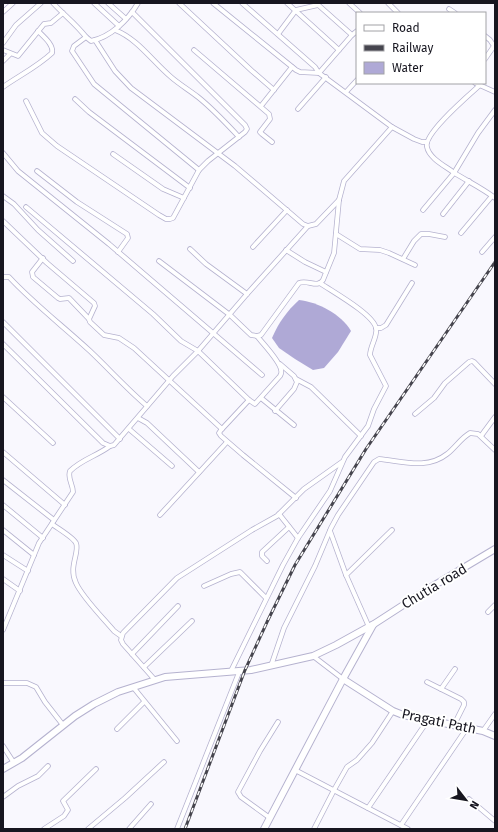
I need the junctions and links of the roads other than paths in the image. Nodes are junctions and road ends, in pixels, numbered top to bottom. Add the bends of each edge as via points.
1 (13, 3) edge
2 (41, 3) edge
3 (53, 3) edge
4 (94, 3) edge
5 (108, 3) edge
6 (138, 3) edge
7 (179, 3) edge
8 (213, 3) edge
9 (242, 3) edge
10 (287, 3) edge
11 (349, 3) edge
12 (388, 3) edge
13 (317, 4) edge
14 (449, 9) dead end
15 (296, 10) junction
16 (3, 12) edge
17 (132, 12) junction
18 (359, 12) edge
19 (397, 12) edge
20 (454, 12) edge
21 (63, 13) junction
22 (126, 19) junction
23 (118, 26) junction
24 (115, 30) junction
25 (38, 31) junction
26 (356, 32) edge
27 (278, 34) junction
28 (352, 35) junction
29 (86, 37) junction
30 (486, 37) edge
31 (95, 40) junction
32 (3, 43) edge
33 (494, 45) edge
34 (3, 50) edge
35 (194, 50) dead end
36 (339, 50) junction
37 (10, 54) junction
38 (486, 57) edge
39 (3, 61) edge
40 (292, 67) junction
41 (319, 72) junction
42 (326, 77) junction
43 (356, 81) edge
44 (477, 84) edge
45 (3, 87) edge
46 (274, 90) junction
47 (346, 92) junction
48 (495, 92) edge
49 (75, 99) dead end
50 (26, 101) dead end
51 (261, 106) junction
52 (298, 109) dead end
53 (495, 110) edge
54 (392, 127) junction
55 (239, 137) junction
56 (272, 142) dead end
57 (427, 142) junction
58 (3, 153) edge
59 (113, 154) dead end
60 (217, 154) junction
61 (199, 170) junction
62 (37, 171) dead end
63 (454, 173) junction
64 (469, 181) junction
65 (190, 188) junction
66 (3, 196) edge
67 (494, 197) edge
68 (184, 198) junction
69 (339, 200) junction
70 (26, 207) dead end
71 (287, 210) junction
72 (423, 210) dead end
73 (443, 214) dead end
74 (3, 221) edge
75 (308, 226) junction
76 (460, 233) dead end
77 (336, 234) junction
78 (444, 237) dead end
79 (495, 237) edge
80 (253, 247) dead end
81 (190, 249) dead end
82 (286, 250) junction
83 (118, 252) junction
84 (482, 252) dead end
85 (43, 258) junction
86 (403, 259) junction
87 (159, 260) dead end
88 (73, 261) dead end
89 (415, 264) dead end
90 (326, 272) junction
91 (3, 277) edge
92 (320, 283) junction
93 (412, 283) dead end
94 (247, 294) junction
95 (230, 315) junction
96 (89, 319) junction
97 (3, 322) edge
98 (376, 328) junction
99 (213, 334) junction
100 (257, 336) junction
101 (3, 344) edge
102 (198, 351) junction
103 (277, 362) junction
104 (262, 375) dead end
105 (296, 378) junction
106 (169, 381) junction
107 (495, 384) edge
108 (3, 397) edge
109 (261, 398) junction
110 (249, 400) junction
111 (147, 406) junction
112 (275, 411) junction
113 (415, 414) dead end
114 (495, 417) edge
115 (138, 418) junction
116 (294, 425) dead end
117 (129, 428) junction
118 (222, 429) junction
119 (361, 436) junction
120 (481, 436) junction
121 (120, 439) junction
122 (227, 442) junction
123 (53, 443) dead end
124 (110, 446) junction
125 (495, 450) edge
126 (3, 452) edge
127 (343, 461) junction
128 (172, 466) dead end
129 (199, 472) junction
130 (3, 480) edge
131 (296, 498) junction
132 (65, 504) junction
133 (3, 505) edge
134 (279, 514) junction
135 (160, 515) dead end
136 (53, 522) junction
137 (289, 527) junction
138 (3, 530) edge
139 (392, 530) dead end
140 (330, 531) junction
141 (43, 538) junction
142 (298, 538) junction
143 (494, 551) edge
144 (3, 554) edge
145 (34, 555) junction
146 (267, 561) dead end
147 (28, 571) junction
148 (346, 575) junction
149 (3, 579) edge
150 (204, 586) dead end
151 (20, 591) junction
152 (266, 598) junction
153 (495, 605) edge
154 (178, 606) dead end
155 (488, 612) dead end
156 (192, 621) dead end
157 (371, 625) junction
158 (3, 630) edge
159 (121, 636) junction
160 (132, 654) junction
161 (313, 656) junction
162 (271, 666) junction
163 (144, 667) junction
164 (455, 669) dead end
165 (240, 670) junction
166 (231, 671) junction
167 (343, 679) junction
168 (155, 680) junction
169 (427, 682) dead end
170 (3, 683) edge
171 (133, 687) junction
172 (441, 689) junction
173 (144, 702) junction
174 (393, 711) junction
175 (495, 714) edge
176 (428, 720) junction
177 (278, 722) dead end
178 (63, 725) junction
179 (454, 725) junction
180 (466, 728) junction
181 (117, 729) dead end
182 (483, 731) junction
183 (495, 736) edge
184 (177, 741) dead end
185 (3, 746) edge
186 (164, 762) dead end
187 (14, 763) junction
188 (48, 766) dead end
189 (3, 769) edge
190 (96, 769) dead end
191 (295, 770) junction
192 (334, 790) junction
193 (3, 797) edge
194 (469, 799) dead end
195 (152, 804) dead end
196 (368, 808) junction
197 (270, 818) junction
198 (495, 821) edge
199 (401, 825) junction
200 (44, 829) edge
201 (88, 829) edge
202 (129, 829) edge
203 (177, 829) edge
204 (264, 829) edge
205 (314, 829) edge
206 (408, 829) edge

1 - 16 street
2 - 32 street via 16,25
3 - 21 street
4 - 23 street
5 - 22 street
6 - 17 street
7 - 46 street
8 - 40 street
9 - 27 street
10 - 15 street
11 - 18 street
12 - 19 street
13 - 15 street
13 - 28 street
14 - 20 street
15 - 27 street
15 - 36 street
17 - 22 street
17 - 55 street via 245,125 247,129
21 - 25 street via 44,24
21 - 29 street
22 - 23 street
23 - 24 street
24 - 31 street
24 - 55 street via 134,41 171,76 221,117
25 - 37 street via 19,56
25 - 45 street via 50,44 52,53 35,68
26 - 28 street
27 - 41 street
28 - 36 street
29 - 31 street via 91,41
29 - 61 street via 74,46 72,51 94,84
30 - 33 street
31 - 60 street via 115,71 131,88
33 - 38 street
34 - 37 street
35 - 51 street
36 - 41 street
37 - 39 street
40 - 41 street via 300,72
40 - 46 street
41 - 42 street
42 - 47 street
42 - 52 street
43 - 47 street
44 - 48 street
44 - 57 street via 441,122
46 - 51 street
47 - 54 street
49 - 65 street
50 - 68 street via 42,133 52,142 159,215 170,220 173,218
51 - 56 street via 270,119 260,132
53 - 63 street
54 - 57 street via 414,139
54 - 69 street via 344,181
55 - 60 street
57 - 63 street via 427,147 435,159
58 - 83 street via 18,171
59 - 68 street via 163,190
60 - 61 street
60 - 71 street
61 - 65 street
62 - 83 street via 76,202 127,234 128,238
63 - 64 street
63 - 72 street
64 - 67 street
64 - 73 street
65 - 68 street
66 - 88 street
67 - 76 street
69 - 75 street via 316,224
69 - 77 street
70 - 102 street via 181,341
71 - 75 street
71 - 80 street
74 - 85 street
75 - 82 street
77 - 86 street via 360,248 380,250
77 - 90 street via 334,253
78 - 86 street via 421,234
79 - 84 street
81 - 94 street
82 - 90 street
82 - 94 street
83 - 99 street
85 - 96 street via 94,303
85 - 96 street via 32,272 33,277 58,298 69,298
86 - 89 street
87 - 95 street
90 - 92 street
91 - 111 street via 9,277
92 - 98 street via 369,317
92 - 100 street via 299,283 264,332
93 - 98 street via 386,325
94 - 95 street
95 - 99 street
95 - 100 street via 251,335
96 - 106 street via 104,336 119,338 134,348
97 - 121 street
98 - 119 street via 370,355 386,386
99 - 102 street
99 - 104 street
100 - 103 street
101 - 124 street via 76,418 103,443
102 - 106 street
102 - 110 street
103 - 105 street
103 - 109 street via 281,370 280,376
105 - 112 street via 294,389
105 - 119 street via 311,387
106 - 111 street
106 - 118 street
107 - 113 street via 474,362 469,362
108 - 123 street
109 - 110 street via 255,404
109 - 112 street
110 - 118 street
111 - 115 street
112 - 116 street
114 - 120 street
115 - 117 street
115 - 129 street via 147,423
117 - 121 street
117 - 128 street
118 - 122 street via 219,433
119 - 127 street
120 - 125 street
120 - 140 street via 470,433 445,456 427,462 418,464 376,460
121 - 124 street
122 - 129 street
122 - 131 street
124 - 132 street via 81,461 70,471 73,492
126 - 132 street
127 - 131 street
127 - 142 street via 330,491
129 - 135 street
130 - 136 street
131 - 134 street
132 - 136 street
133 - 141 street
134 - 137 street
134 - 159 street via 177,578
136 - 141 street
136 - 159 street via 76,544 72,571 76,584
137 - 142 street
137 - 146 street via 262,552
138 - 145 street
139 - 148 street
140 - 148 street
140 - 162 street via 284,628
141 - 145 street
142 - 152 street
143 - 157 street, Chutia road
144 - 147 street
145 - 147 street
147 - 151 street
148 - 157 street
149 - 151 street
150 - 152 street via 240,572
151 - 158 street
152 - 166 street
153 - 155 street
154 - 160 street
156 - 163 street
157 - 161 street, Chutia road
157 - 167 street
159 - 160 street via 123,644
160 - 163 street
161 - 162 street, Chutia road
161 - 167 street
162 - 165 street, Chutia road
163 - 168 street
164 - 172 street
165 - 166 street, Chutia road
165 - 203 street
166 - 168 street, Chutia road
167 - 174 street, Pragati Path
167 - 191 street
168 - 171 street, Chutia road
169 - 172 street
170 - 178 street via 27,683 36,687
171 - 173 street
171 - 178 street, Chutia road via 90,706
172 - 179 street via 464,702
173 - 181 street
173 - 184 street
174 - 176 street, Pragati Path
174 - 192 street via 372,743 347,767
175 - 182 street
176 - 179 street, Pragati Path
176 - 196 street
177 - 197 street via 238,792
178 - 187 street, Chutia road
179 - 180 street, Pragati Path
180 - 182 street, Pragati Path
180 - 199 street
182 - 183 street, Pragati Path
185 - 187 street
186 - 201 street
187 - 189 street, Chutia road
188 - 193 street via 38,776 23,782
190 - 200 street via 63,801 68,810 64,816
191 - 192 street
191 - 197 street
192 - 196 street
192 - 205 street
194 - 198 street
195 - 202 street
196 - 199 street
197 - 204 street
199 - 206 street

